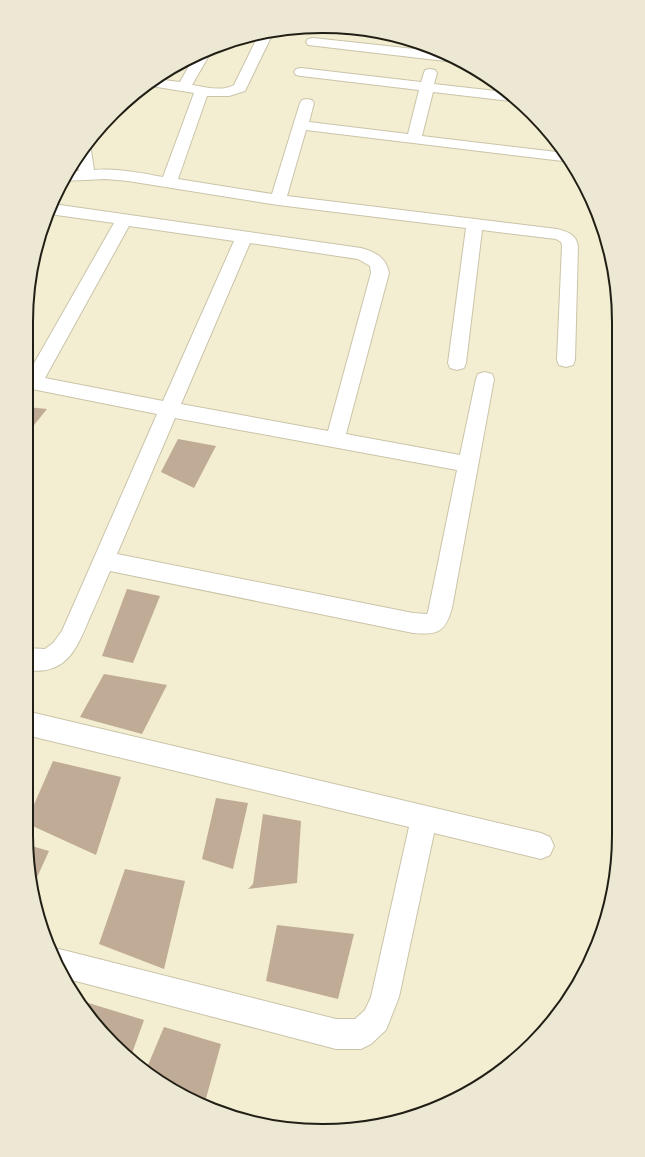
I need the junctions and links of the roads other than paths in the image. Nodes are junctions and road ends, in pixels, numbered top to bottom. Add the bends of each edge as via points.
1 (263, 40) edge
2 (313, 42) dead end
3 (433, 56) joint
4 (199, 61) edge
5 (301, 72) dead end
6 (160, 83) edge
7 (426, 86) junction
8 (184, 87) junction
9 (202, 90) junction
10 (502, 96) edge
11 (307, 103) dead end
12 (300, 125) junction
13 (414, 139) junction
14 (556, 152) edge
15 (84, 159) edge
16 (87, 175) junction
17 (73, 176) edge
18 (169, 182) junction
19 (278, 200) junction
20 (56, 210) edge
21 (124, 220) junction
22 (475, 224) junction
23 (244, 237) junction
24 (566, 360) dead end
25 (457, 363) dead end
26 (33, 377) edge
27 (485, 379) dead end
28 (33, 383) edge
29 (169, 409) junction
30 (335, 440) junction
31 (468, 464) junction
32 (104, 561) junction
33 (33, 660) edge
34 (33, 725) edge
35 (424, 818) junction
36 (542, 846) dead end
37 (64, 964) edge

1 - 9 street via 240,88 232,92
2 - 3 street
3 - 7 street
4 - 8 street
5 - 7 street
6 - 8 street
7 - 10 street
7 - 13 street
8 - 9 street
9 - 18 street
11 - 12 street
12 - 13 street
12 - 19 street
13 - 14 street
15 - 16 street
16 - 17 street
16 - 18 street via 106,174
18 - 19 street
19 - 22 street
20 - 21 street
21 - 23 street
21 - 26 street
22 - 24 street via 557,234 569,240
22 - 25 street
23 - 29 street
23 - 30 street via 361,254 374,258 379,265 380,274
27 - 31 street
28 - 29 street
29 - 30 street
29 - 32 street
30 - 31 street
31 - 32 street via 441,608 438,618 431,624 413,623
32 - 33 street via 62,651 46,661
34 - 35 street
35 - 36 street
35 - 37 street via 385,996 376,1020 361,1034 336,1034

